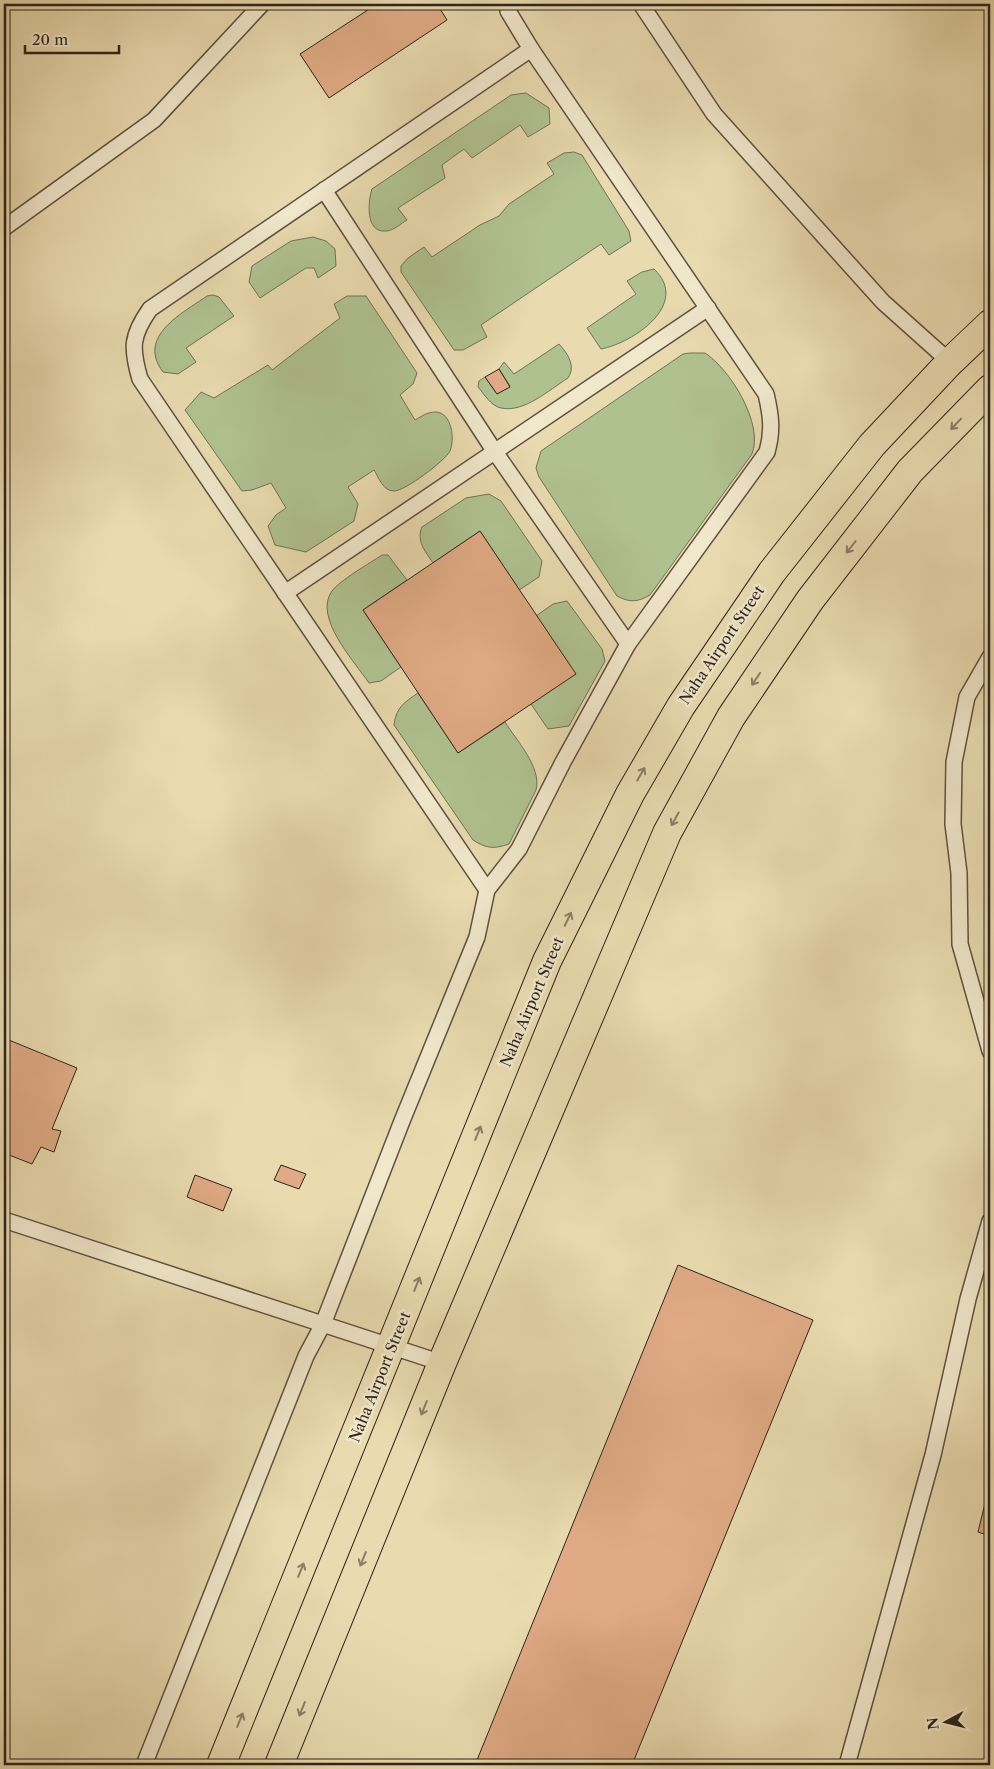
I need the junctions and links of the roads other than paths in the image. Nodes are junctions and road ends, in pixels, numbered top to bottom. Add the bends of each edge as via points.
1 (262, 4) edge
2 (508, 4) edge
3 (641, 4) edge
4 (531, 49) junction
5 (324, 190) junction
6 (4, 228) edge
7 (708, 308) junction
8 (990, 324) edge
9 (950, 362) junction
10 (990, 389) edge
11 (495, 452) junction
12 (285, 593) junction
13 (628, 644) junction
14 (990, 657) edge
15 (487, 890) junction
16 (990, 1051) edge
17 (4, 1220) edge
18 (990, 1222) edge
19 (323, 1324) junction
20 (392, 1346) junction
21 (442, 1363) junction
22 (144, 1765) edge
23 (221, 1765) edge
24 (279, 1765) edge
25 (847, 1765) edge

1 - 6 lane via 154,120
2 - 4 lane via 508,11
3 - 9 lane via 714,114 883,302
4 - 5 lane
4 - 7 lane
5 - 11 lane
5 - 12 lane via 150,309 138,327 133,344 140,379
7 - 11 lane
7 - 13 lane via 766,394 772,434 767,452
8 - 9 highway, Naha Airport Street
20 -> 9 highway, Naha Airport Street via 547,960 630,794 681,706 772,572 872,445
10 -> 21 highway via 910,471 810,600 731,716 668,833
11 - 12 lane
11 - 13 lane
12 - 15 lane
13 - 15 lane via 562,762 519,850
14 - 16 lane via 967,697 954,762 953,824 959,873 960,944
15 - 19 lane via 477,937
17 - 19 lane
18 - 25 lane via 968,1299 933,1455
19 - 20 lane
19 - 22 lane via 306,1356
20 - 21 lane
23 -> 20 highway, Naha Airport Street
21 -> 24 highway

